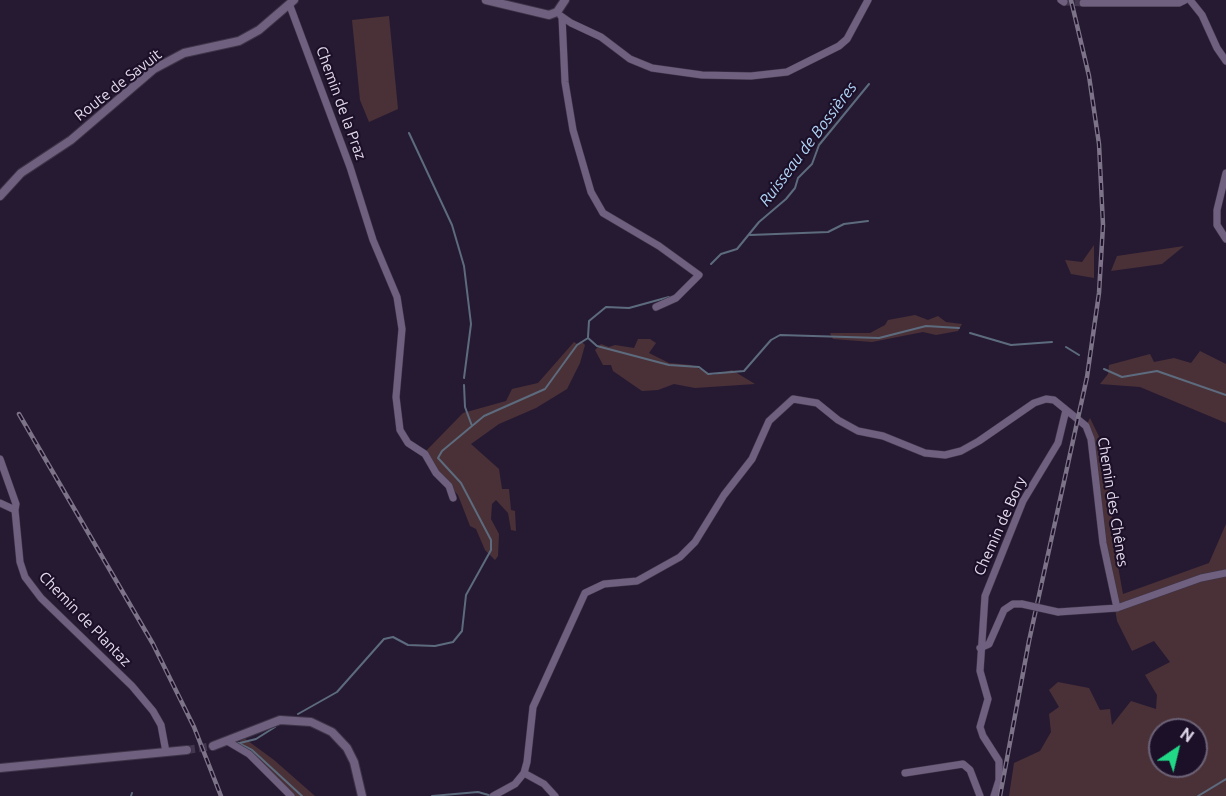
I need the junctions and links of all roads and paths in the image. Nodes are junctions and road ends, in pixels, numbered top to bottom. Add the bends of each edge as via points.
1 (486, 0) edge
2 (565, 0) edge
3 (868, 0) edge
4 (1185, 0) edge
5 (1190, 0) edge
6 (292, 3) edge
7 (1083, 3) dead end
8 (560, 14) junction
9 (1226, 61) edge
10 (1226, 173) edge
11 (0, 196) edge
12 (1225, 238) edge
13 (656, 307) dead end
14 (1064, 408) junction
15 (0, 459) edge
16 (453, 498) dead end
17 (0, 503) edge
18 (15, 510) junction
19 (1226, 573) edge
20 (1117, 608) junction
21 (980, 648) junction
22 (226, 741) junction
23 (213, 746) tunnel mouth
24 (187, 750) tunnel mouth
25 (166, 752) junction
26 (0, 768) edge
27 (524, 772) junction
28 (905, 773) dead end
29 (291, 796) edge
30 (362, 796) edge
31 (492, 796) edge
32 (555, 796) edge
33 (980, 796) edge
34 (994, 796) edge

1 - 8 street via 549,15
2 - 8 street
3 - 8 street via 848,39 839,46 787,72 751,76 652,68
4 - 7 street
5 - 9 street
6 - 11 street, Route de Savuit via 260,30 239,41 184,53 154,69 71,140 21,173
6 - 16 street, Chemin de la Praz via 363,211 397,297 402,329 396,397 400,430 408,443 425,454 449,486
8 - 13 street via 573,130 591,192 603,213 660,246 699,275 676,298
10 - 12 street via 1217,210 1217,225
14 - 20 street, Chemin des Chênes via 1086,426 1091,439 1103,543
14 - 21 street, Chemin de Bory via 1058,443 1023,501 992,575 985,596
14 - 27 street via 1054,400 1040,401 979,441 945,456 858,432 817,403 793,399 769,421 752,459 681,557 637,581 604,584 586,591 532,707
15 - 18 street, Chemin de Plantaz
17 - 18 street
18 - 25 street, Chemin de Plantaz via 25,577 153,711 161,725
19 - 20 street
20 - 21 street, bridge via 1071,613 1012,604 1004,610 989,644
21 - 34 street, Chemin de Bory via 980,671 988,699 980,727 1000,766
22 - 23 street
22 - 29 street via 249,754
22 - 30 street via 280,720 318,724 347,748
24 - 25 street
25 - 26 street
27 - 31 street via 514,784
27 - 32 street
28 - 33 street via 963,764 970,770

